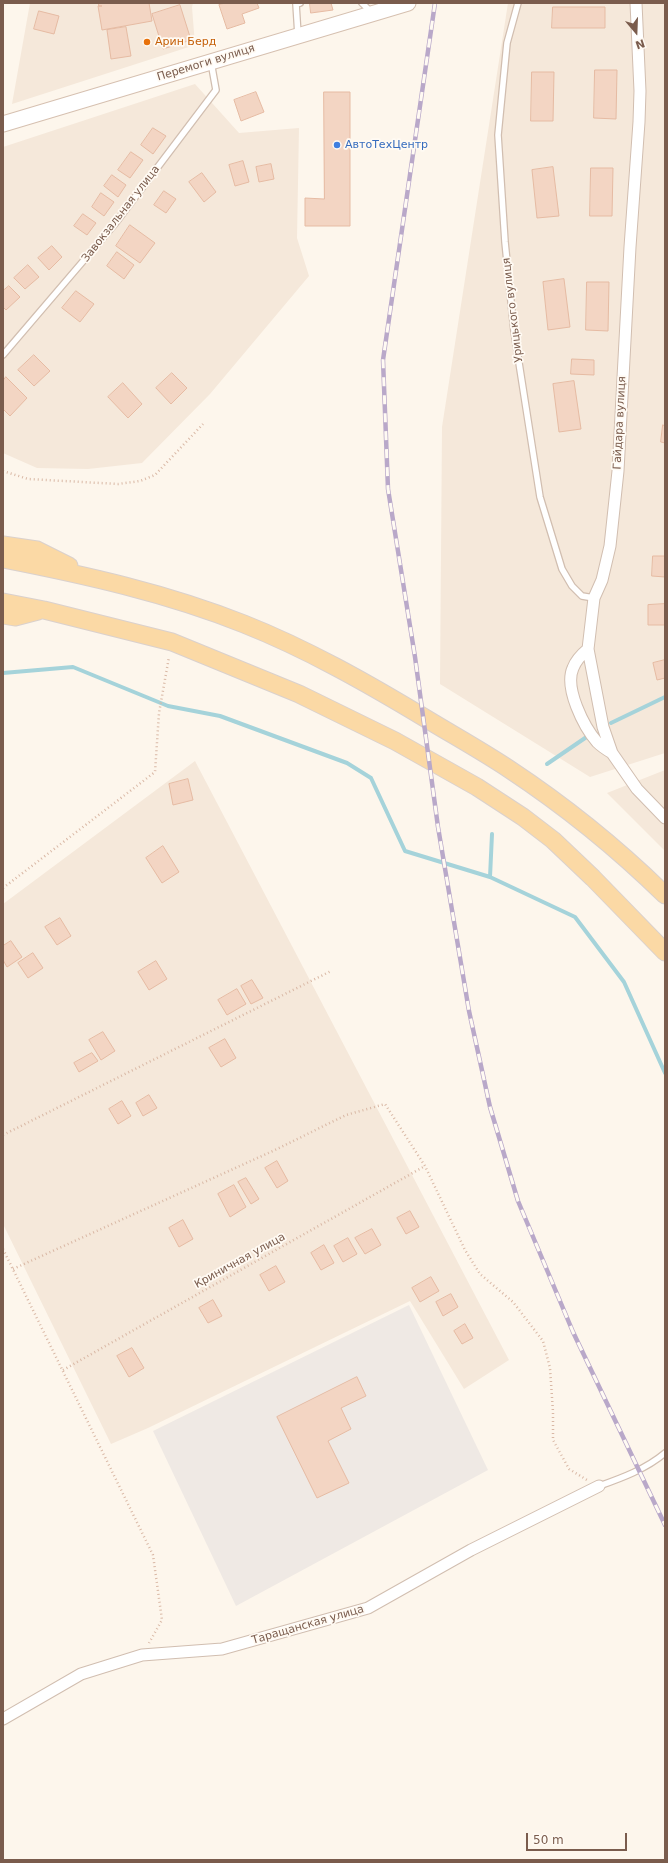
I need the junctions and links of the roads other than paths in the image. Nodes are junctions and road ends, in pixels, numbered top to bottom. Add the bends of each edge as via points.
1 (297, 3) edge
2 (362, 3) edge
3 (408, 3) edge
4 (518, 3) edge
5 (636, 3) edge
6 (372, 14) junction
7 (298, 36) junction
8 (211, 62) junction
9 (3, 124) edge
10 (3, 355) edge
11 (4, 548) edge
12 (594, 598) junction
13 (3, 602) edge
14 (44, 610) junction
15 (7, 618) edge
16 (588, 649) junction
17 (612, 753) junction
18 (665, 818) edge
19 (665, 895) edge
20 (665, 952) edge
21 (665, 1453) edge
22 (599, 1486) joint
23 (3, 1719) edge

1 - 7 lane
2 - 6 lane
3 - 6 main road, Перемоги вулиця
4 - 12 lane, Урицького вулиця via 507,43 498,135 514,331 540,497 562,569 572,586 582,596
5 - 12 street, Гайдара вулиця via 639,122 618,471 610,546 602,580
6 - 7 main road, Перемоги вулиця
7 - 8 main road, Перемоги вулиця
8 - 9 main road, Перемоги вулиця
8 - 10 lane, Завокзальная улица via 216,90 114,225
11 - 19 main road via 37,550 91,576 163,596 244,624 379,690 510,769 571,813 635,865
12 - 16 street, Гайдара вулиця
13 - 14 main road
14 - 15 main road
14 - 20 main road via 172,642 300,694 395,741 478,787 523,817 593,878
16 - 17 street, Гайдара вулиця via 603,726
16 - 17 street via 572,668 570,679 573,695 577,709 597,742
17 - 18 street, Гайдара вулиця via 637,789
21 - 22 lane via 627,1476
22 - 23 street, Таращанская улица via 471,1550 368,1608 222,1649 142,1656 81,1674

